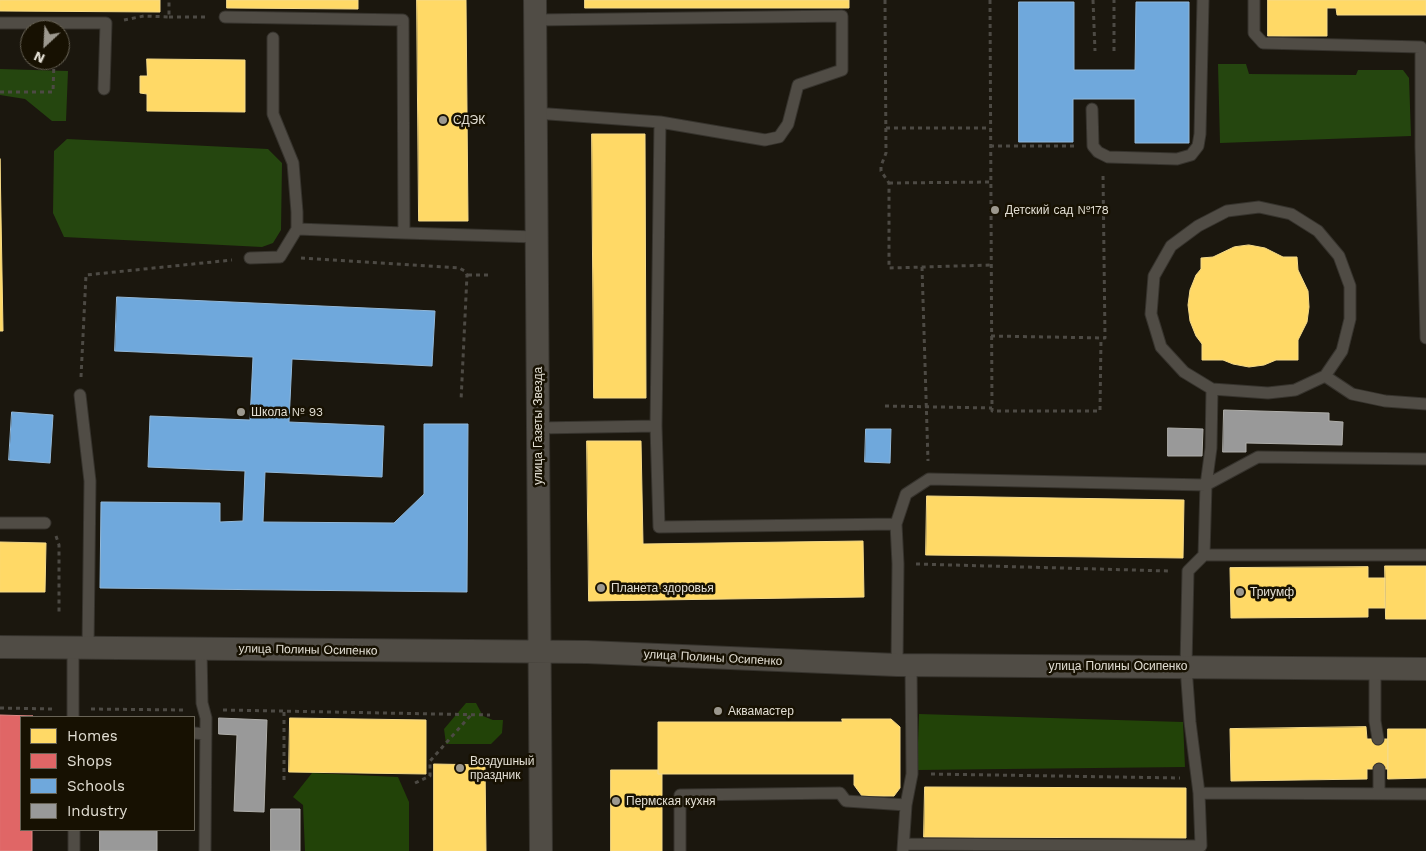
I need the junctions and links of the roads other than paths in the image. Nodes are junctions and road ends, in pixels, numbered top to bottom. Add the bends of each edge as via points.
1 (1203, 0) edge
2 (1254, 0) edge
3 (535, 10) edge
4 (225, 17) road end
5 (0, 23) edge
6 (273, 38) dead end
7 (104, 89) dead end
8 (1092, 109) dead end
9 (535, 113) junction
10 (660, 122) junction
11 (1424, 146) edge
12 (296, 229) junction
13 (404, 233) junction
14 (536, 237) junction
15 (250, 258) road end
16 (1426, 338) edge
17 (1325, 376) junction
18 (1212, 389) junction
19 (80, 395) road end
20 (1426, 404) edge
21 (656, 426) junction
22 (538, 428) junction
23 (1426, 459) edge
24 (1206, 485) junction
25 (0, 523) edge
26 (45, 523) road end
27 (896, 524) junction
28 (1204, 555) junction
29 (1426, 555) edge
30 (0, 647) edge
31 (80, 648) junction
32 (201, 648) junction
33 (539, 653) junction
34 (904, 665) junction
35 (1186, 667) junction
36 (1375, 668) junction
37 (1426, 669) edge
38 (73, 713) edge
39 (195, 734) edge
40 (206, 734) junction
41 (1378, 739) dead end
42 (1379, 769) dead end
43 (1199, 794) junction
44 (1379, 794) junction
45 (1426, 794) edge
46 (906, 805) junction
47 (74, 831) edge
48 (904, 847) edge
49 (1203, 848) edge
50 (74, 851) edge
51 (204, 851) edge
52 (541, 851) edge
53 (680, 851) edge

1 - 8 lane via 1200,134 1198,146 1191,155 1177,159 1103,155 1093,146
2 - 11 lane via 1254,33 1263,43 1421,47
3 - 9 street, улица Газеты Звезда
3 - 10 lane via 842,16 842,70 798,85 788,124 779,137 765,140
4 - 13 lane via 402,20
5 - 7 lane via 106,23
6 - 12 lane via 273,114 292,163
9 - 10 lane
9 - 14 street, улица Газеты Звезда
10 - 21 lane
11 - 16 lane
12 - 13 lane
12 - 15 lane via 280,257
13 - 14 lane
14 - 22 street, улица Газеты Звезда
17 - 18 lane via 1295,390 1268,393
17 - 18 lane via 1342,351 1350,319 1350,286 1339,256 1318,231 1291,214 1259,207 1227,211 1198,226 1171,246 1154,276 1151,314 1161,347 1184,372
17 - 20 lane via 1352,394 1384,401
18 - 24 lane
19 - 31 lane via 90,481
21 - 22 lane
21 - 27 lane via 659,527
22 - 33 street, улица Газеты Звезда
23 - 24 lane via 1258,457
24 - 27 lane via 930,479 906,494
24 - 28 lane
25 - 26 lane
27 - 34 lane
28 - 29 lane
28 - 35 lane via 1188,571
30 - 31 street, улица Полины Осипенко
31 - 32 street, улица Полины Осипенко
31 - 38 lane
32 - 33 street, улица Полины Осипенко
32 - 40 lane
33 - 34 street, улица Полины Осипенко
33 - 52 street, улица Газеты Звезда
34 - 35 street, улица Полины Осипенко
34 - 46 lane via 912,774
35 - 36 street, улица Полины Осипенко
35 - 43 lane
36 - 37 street, улица Полины Осипенко
36 - 41 lane
39 - 40 lane
40 - 51 lane
42 - 44 lane
43 - 44 lane
43 - 49 lane
44 - 45 lane
46 - 48 lane
46 - 53 lane via 846,801 840,793 680,795
47 - 50 lane
48 - 49 lane

